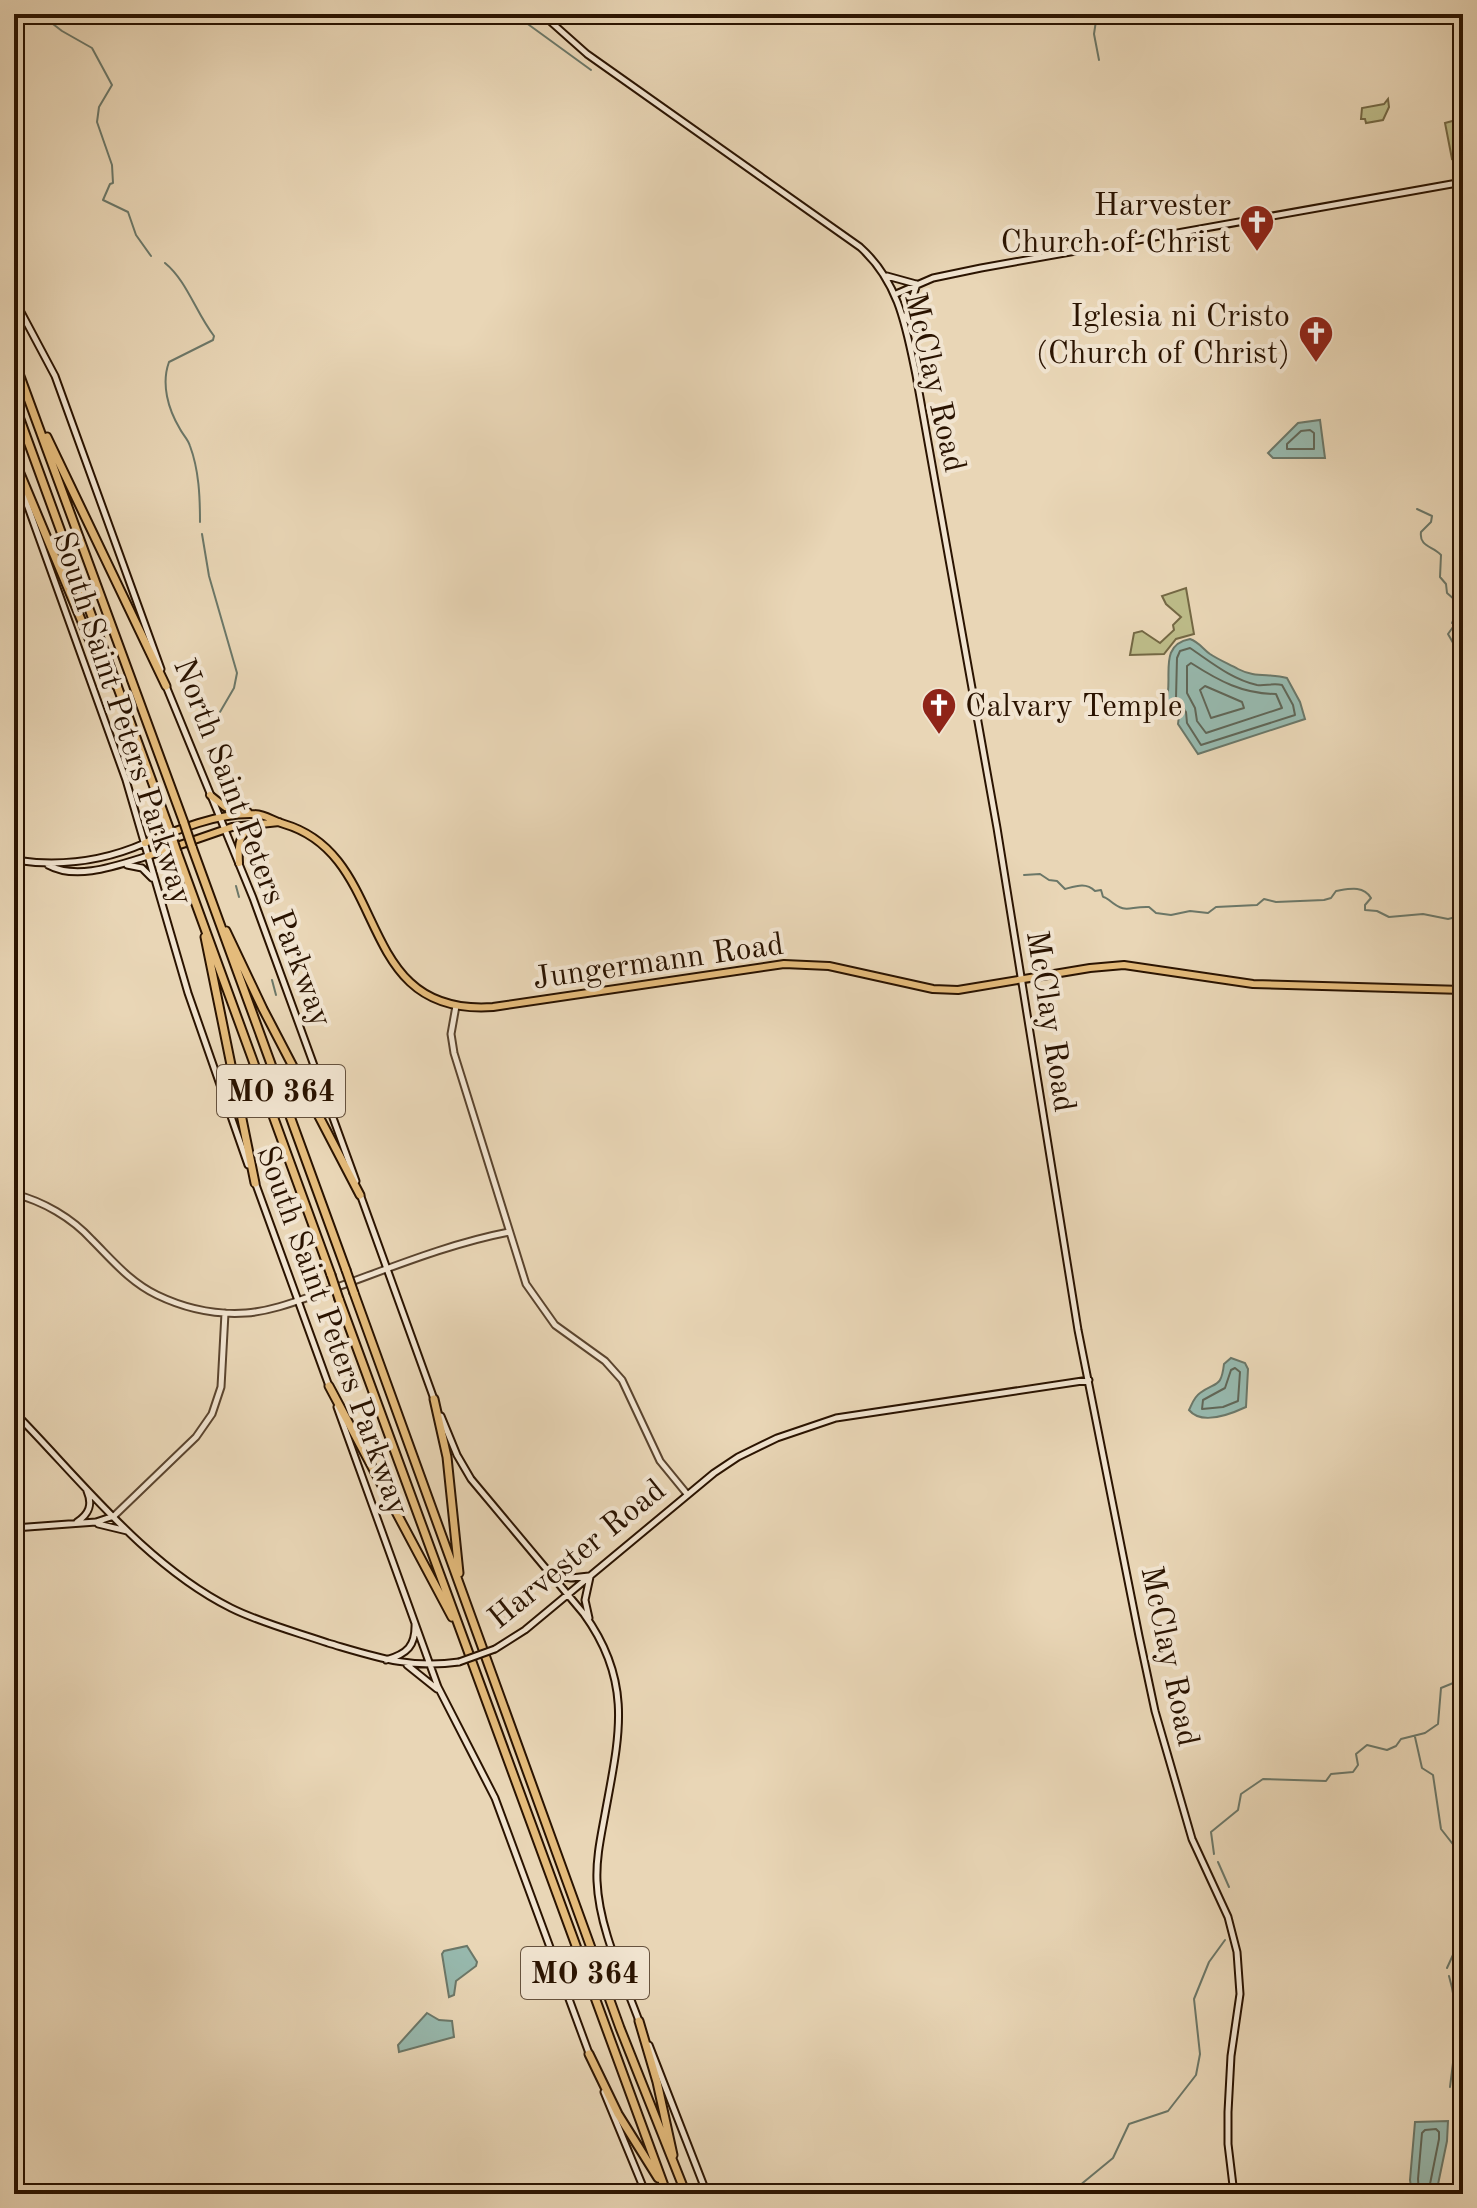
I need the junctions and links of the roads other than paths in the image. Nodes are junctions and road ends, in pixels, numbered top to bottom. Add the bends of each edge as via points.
1 (542, 14) edge
2 (1463, 182) edge
3 (885, 275) junction
4 (917, 284) junction
5 (896, 294) junction
6 (14, 299) edge
7 (905, 321) junction
8 (14, 360) edge
9 (14, 403) edge
10 (37, 418) junction
11 (14, 459) edge
12 (14, 468) edge
13 (166, 686) junction
14 (123, 702) junction
15 (210, 795) junction
16 (251, 814) junction
17 (220, 818) junction
18 (279, 822) junction
19 (258, 825) junction
20 (225, 830) junction
21 (145, 843) junction
22 (148, 856) junction
23 (14, 860) edge
24 (239, 863) junction
25 (122, 864) junction
26 (47, 865) junction
27 (155, 883) junction
28 (216, 911) junction
29 (203, 923) junction
30 (1021, 980) junction
31 (1463, 990) edge
32 (456, 1006) junction
33 (255, 1183) junction
34 (14, 1194) edge
35 (360, 1195) junction
36 (509, 1232) junction
37 (387, 1270) junction
38 (297, 1300) junction
39 (225, 1313) junction
40 (1089, 1380) junction
41 (329, 1386) junction
42 (434, 1399) junction
43 (14, 1412) edge
44 (82, 1483) junction
45 (687, 1494) junction
46 (114, 1516) junction
47 (89, 1522) junction
48 (76, 1523) junction
49 (14, 1528) edge
50 (130, 1532) junction
51 (550, 1574) junction
52 (590, 1576) junction
53 (462, 1591) junction
54 (567, 1594) junction
55 (415, 1619) junction
56 (590, 1623) junction
57 (461, 1632) junction
58 (385, 1661) junction
59 (407, 1665) junction
60 (432, 1666) junction
61 (441, 1693) junction
62 (639, 2021) junction
63 (589, 2054) junction
64 (675, 2168) junction
65 (663, 2185) junction
66 (646, 2194) edge
67 (667, 2194) edge
68 (686, 2194) edge
69 (707, 2194) edge
70 (1234, 2194) edge

1 - 3 main road, McClay Road via 587,54 860,247
2 - 4 main road
3 - 4 main road
3 - 5 main road, McClay Road
4 - 5 main road
4 - 7 main road
5 - 7 main road, McClay Road
6 - 13 main road, North Saint Peters Parkway via 55,376
7 - 30 main road, McClay Road
8 - 10 highway, MO 364
9 - 14 highway, MO 364
10 - 13 highway
10 - 28 highway, MO 364, bridge
11 - 14 highway via 95,653
12 - 21 main road, South Saint Peters Parkway
13 - 15 main road, North Saint Peters Parkway
14 - 29 highway, MO 364, bridge
15 - 16 main road via 225,807
15 - 17 main road, North Saint Peters Parkway
16 - 17 main road, Jungermann Road
16 - 18 main road, Jungermann Road
17 - 20 main road, North Saint Peters Parkway
17 - 21 main road, Jungermann Road
18 - 19 main road, Jungermann Road
18 - 32 main road, Jungermann Road via 314,837 342,864 402,975 423,992
19 - 20 main road, Jungermann Road
19 - 24 main road via 242,835
20 - 22 main road, Jungermann Road
20 - 24 main road, North Saint Peters Parkway
21 - 22 main road, South Saint Peters Parkway
21 - 26 main road, Jungermann Road via 96,859
22 - 25 main road, Jungermann Road
22 - 27 main road, South Saint Peters Parkway
23 - 26 main road, Jungermann Road
24 - 35 main road, North Saint Peters Parkway
25 - 26 main road, Jungermann Road via 71,871
25 - 27 main road via 142,868
27 - 33 main road, South Saint Peters Parkway
28 - 35 highway
28 - 53 highway, MO 364, bridge
29 - 33 highway
29 - 57 highway, MO 364, bridge
30 - 31 main road, Jungermann Road via 1124,965 1253,984
30 - 32 main road, Jungermann Road via 933,989 829,966 784,964 493,1007
30 - 40 main road, McClay Road
32 - 36 main road via 454,1053
33 - 38 main road, South Saint Peters Parkway
34 - 39 main road via 68,1219 119,1269 156,1294
35 - 37 main road, North Saint Peters Parkway
36 - 37 main road via 463,1242
36 - 45 main road via 526,1284 541,1307 555,1325 616,1372 660,1461
37 - 38 main road
37 - 42 main road, North Saint Peters Parkway
38 - 39 main road via 269,1310
38 - 41 main road, South Saint Peters Parkway
39 - 46 main road via 221,1387 212,1414 196,1437
40 - 45 main road, Harvester Road via 827,1420 738,1457
40 - 70 main road, McClay Road via 1159,1724 1192,1839 1228,1917 1237,1952 1240,1994 1228,2112
41 - 55 main road, South Saint Peters Parkway
41 - 57 highway
42 - 51 main road, North Saint Peters Parkway via 464,1469
42 - 53 highway via 447,1457
43 - 44 main road, Harvester Road
44 - 46 main road, Harvester Road
44 - 48 main road via 89,1509
45 - 52 main road, Harvester Road
46 - 47 main road
46 - 50 main road, Harvester Road
47 - 48 main road
47 - 50 main road
48 - 49 main road
50 - 58 main road, Harvester Road via 190,1584 232,1609
51 - 52 main road
51 - 54 main road, North Saint Peters Parkway
52 - 54 main road, Harvester Road
52 - 56 main road via 585,1600
53 - 64 highway, MO 364
54 - 56 main road, North Saint Peters Parkway
54 - 60 main road, Harvester Road, bridge via 495,1649
55 - 58 main road via 412,1646
55 - 60 main road, South Saint Peters Parkway
56 - 62 main road, North Saint Peters Parkway via 610,1665 620,1718 598,1861 598,1896
57 - 65 highway, MO 364
58 - 59 main road, Harvester Road
59 - 60 main road, Harvester Road
59 - 61 main road
60 - 61 main road, South Saint Peters Parkway
61 - 63 main road, South Saint Peters Parkway via 495,1798
62 - 64 highway
62 - 69 main road, North Saint Peters Parkway
63 - 65 highway via 618,2114
63 - 66 main road, South Saint Peters Parkway
64 - 68 highway, MO 364
65 - 67 highway, MO 364

